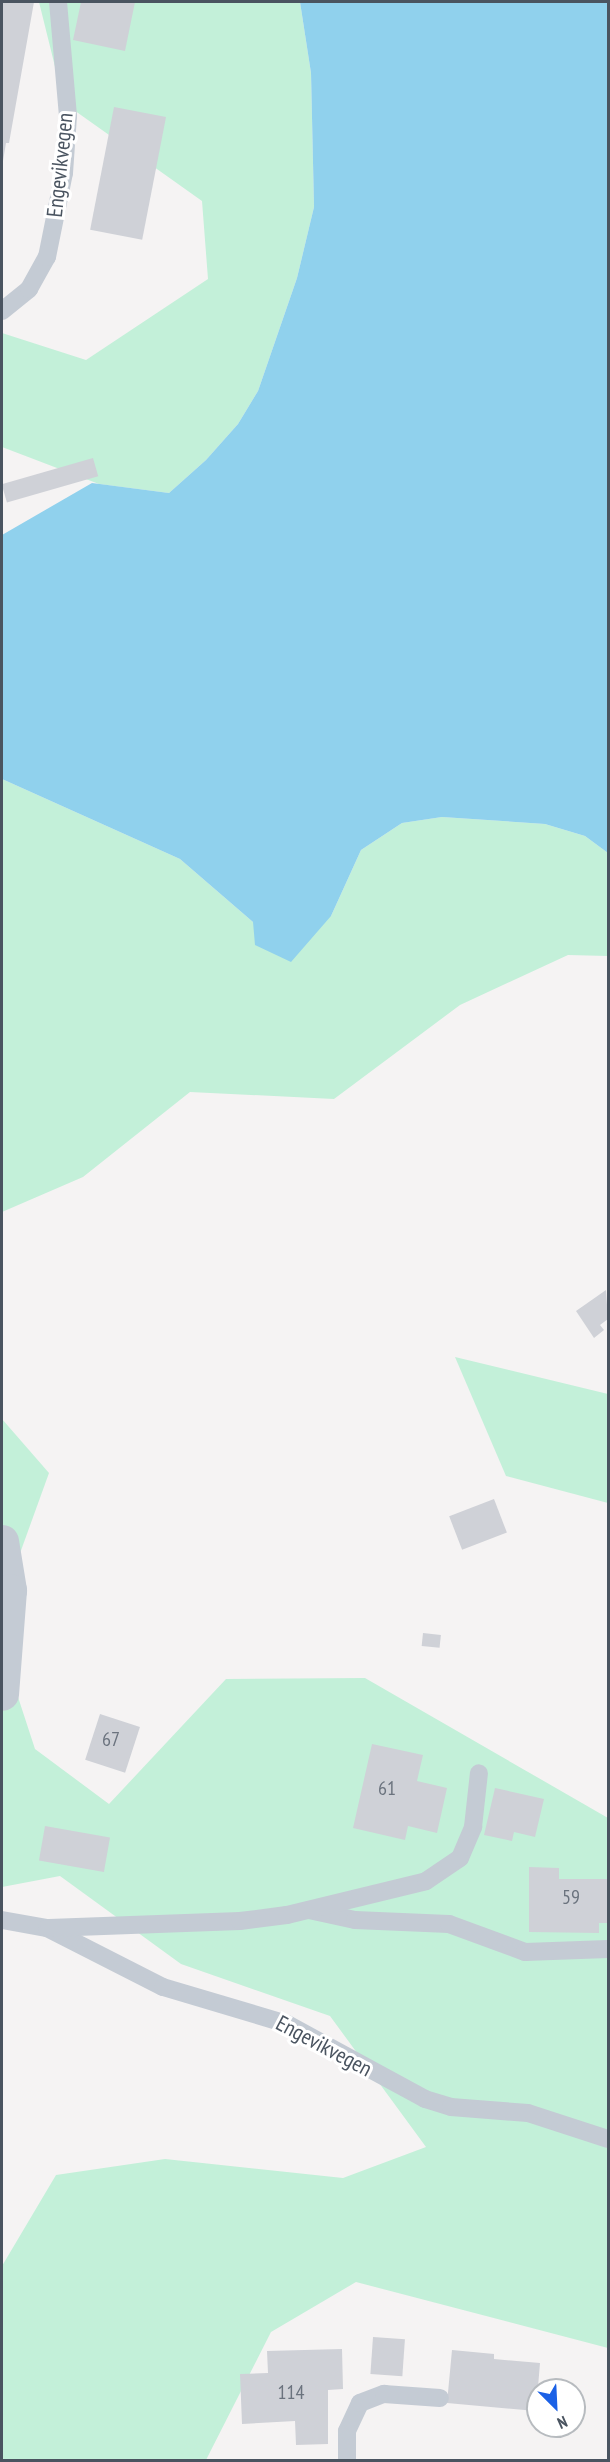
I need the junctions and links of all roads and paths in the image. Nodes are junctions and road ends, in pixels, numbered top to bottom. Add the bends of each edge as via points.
1 (58, 2) edge
2 (2, 311) edge
3 (2, 1541) edge
4 (2, 1694) edge
5 (478, 1773) dead end
6 (307, 1910) junction
7 (2, 1920) edge
8 (47, 1928) junction
9 (609, 1949) edge
10 (609, 2139) edge
11 (440, 2398) dead end
12 (347, 2460) edge

1 - 2 lane, Engevikvegen via 68,116 63,173 47,257 29,289
3 - 4 street via 10,1590
5 - 6 lane, Engevikvegen via 473,1827 460,1858 450,1868 426,1881
6 - 8 lane, Engevikvegen via 240,1921
6 - 9 lane, Engevikvegen via 355,1920 449,1923 525,1952
7 - 8 lane, Engevikvegen
8 - 10 lane, Engevikvegen via 164,1988 262,2014 305,2032 425,2099 451,2107 528,2114
11 - 12 lane via 384,2394 360,2403 352,2413 347,2431

